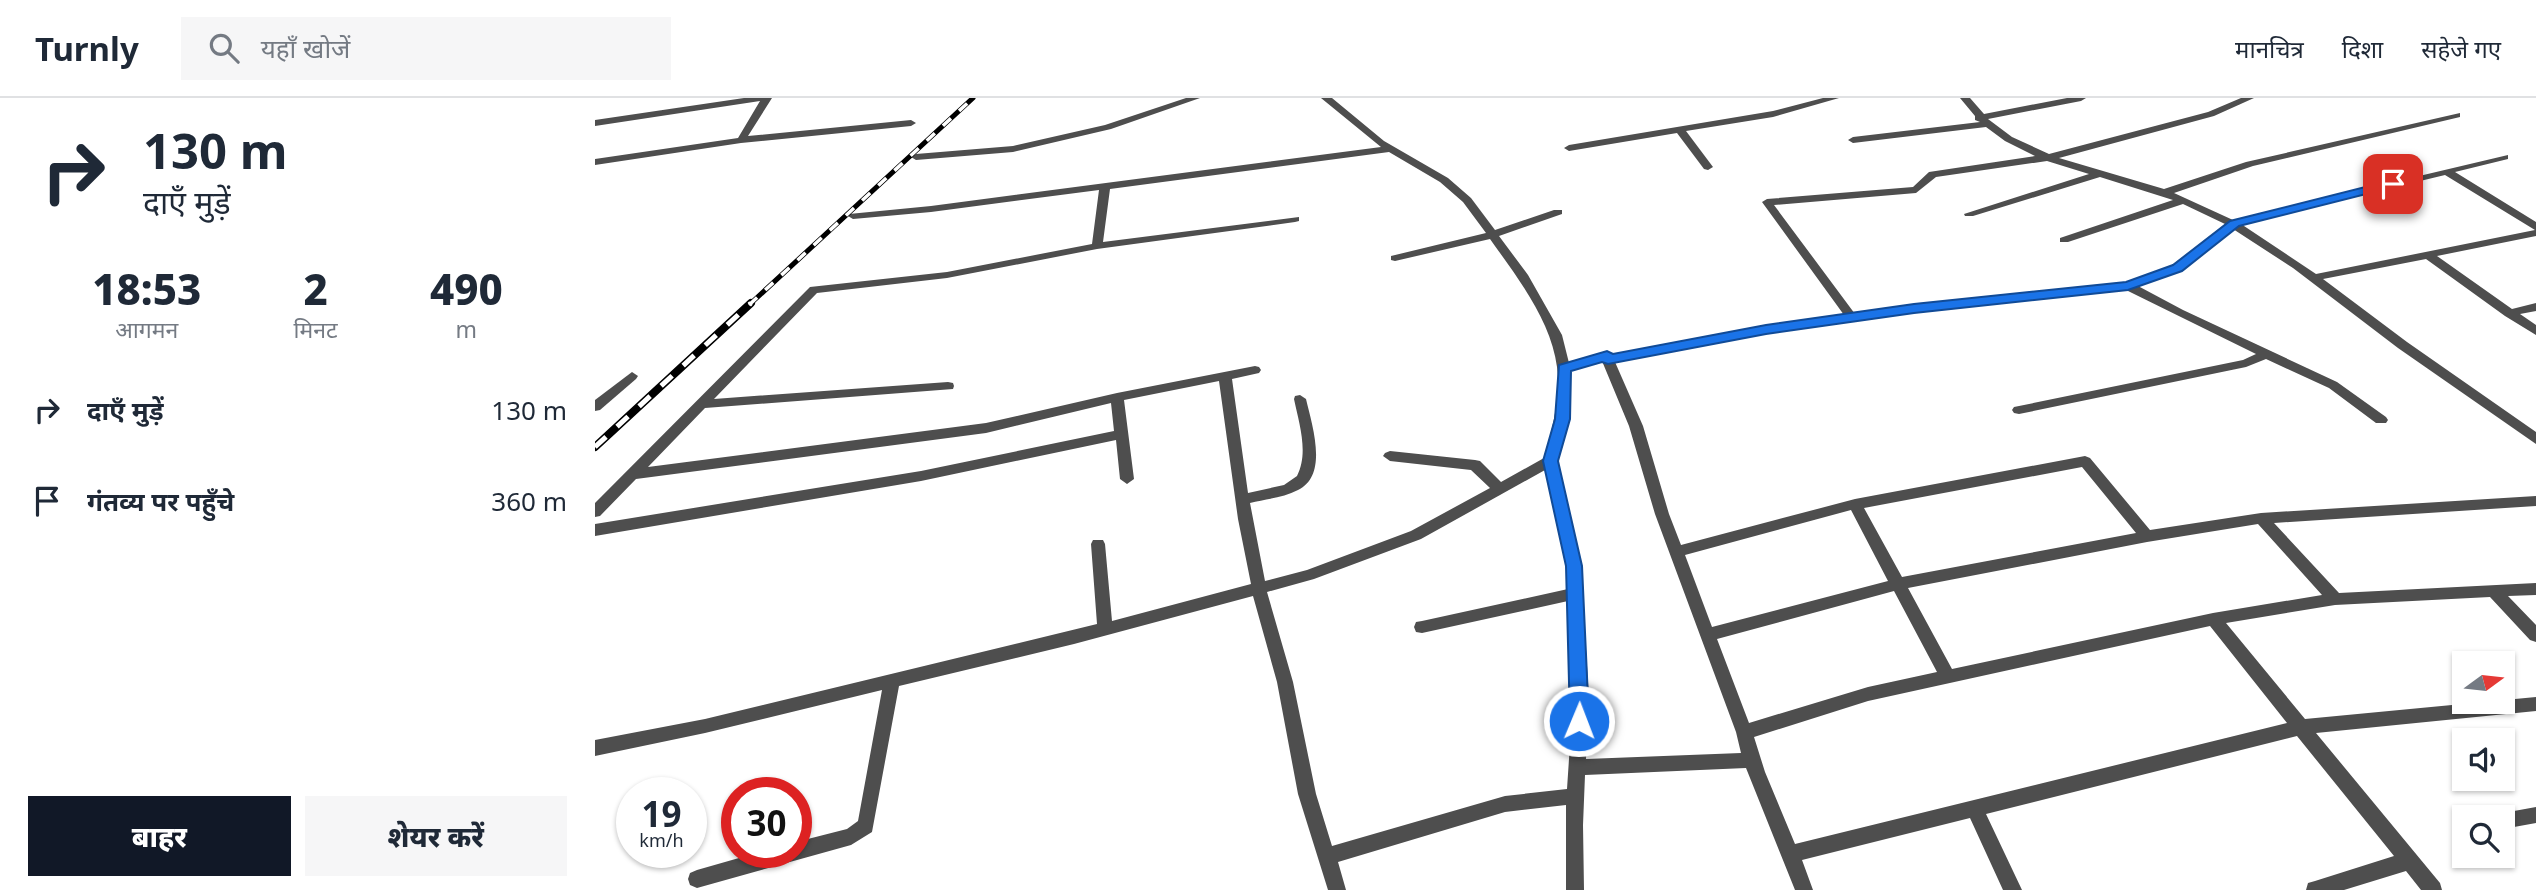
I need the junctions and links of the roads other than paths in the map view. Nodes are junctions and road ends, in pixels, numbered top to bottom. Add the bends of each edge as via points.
1 (765, 98) edge
2 (1195, 98) edge
3 (1326, 98) edge
4 (1834, 98) edge
5 (1965, 98) edge
6 (2081, 98) edge
7 (2249, 98) edge
8 (2457, 115) dead end
9 (1982, 121) junction
10 (595, 123) edge
11 (911, 123) dead end
12 (1679, 130) junction
13 (741, 140) junction
14 (1853, 140) dead end
15 (1569, 148) dead end
16 (1390, 149) junction
17 (916, 156) dead end
18 (2051, 157) junction
19 (2504, 157) dead end
20 (595, 162) edge
21 (1708, 167) dead end
22 (2447, 170) junction
23 (2100, 174) junction
24 (1105, 185) junction
25 (2161, 193) junction
26 (2184, 200) junction
27 (1558, 212) dead end
28 (1969, 214) dead end
29 (853, 216) dead end
30 (1295, 219) dead end
31 (2234, 223) junction
32 (2536, 227) edge
33 (2536, 233) edge
34 (1492, 235) junction
35 (2064, 240) dead end
36 (1097, 246) junction
37 (2428, 255) junction
38 (1395, 258) dead end
39 (2317, 277) junction
40 (2128, 286) junction
41 (2536, 307) edge
42 (2509, 313) junction
43 (1853, 318) junction
44 (2536, 331) edge
45 (2266, 354) junction
46 (1608, 359) junction
47 (1564, 369) junction
48 (1255, 370) dead end
49 (632, 376) dead end
50 (1225, 376) junction
51 (948, 386) dead end
52 (1118, 397) junction
53 (1300, 399) dead end
54 (702, 404) junction
55 (595, 407) edge
56 (2019, 410) dead end
57 (2381, 420) dead end
58 (2532, 433) edge
59 (1121, 434) junction
60 (1389, 456) dead end
61 (1550, 461) junction
62 (633, 474) junction
63 (1127, 479) dead end
64 (1499, 488) junction
65 (1242, 500) junction
66 (2536, 501) edge
67 (1855, 504) junction
68 (595, 512) edge
69 (2261, 518) junction
70 (595, 530) edge
71 (2147, 536) junction
72 (1098, 544) dead end
73 (1676, 552) junction
74 (1899, 584) junction
75 (1259, 589) junction
76 (2536, 589) edge
77 (2494, 592) junction
78 (1575, 593) junction
79 (2335, 600) junction
80 (2213, 619) junction
81 (1422, 627) dead end
82 (1105, 629) junction
83 (1707, 635) junction
84 (2536, 635) edge
85 (1947, 676) junction
86 (892, 678) junction
87 (2536, 704) edge
88 (2302, 727) junction
89 (1744, 732) junction
90 (595, 748) edge
91 (1751, 760) junction
92 (1577, 767) junction
93 (1576, 796) junction
94 (1974, 808) junction
95 (2536, 815) edge
96 (2515, 819) edge
97 (812, 847) edge
98 (1791, 854) junction
99 (1327, 857) junction
100 (2408, 861) junction
101 (737, 868) edge
102 (697, 879) dead end
103 (1337, 890) edge
104 (1575, 890) edge
105 (1804, 890) edge
106 (2013, 890) edge
107 (2315, 890) edge
108 (2433, 890) edge

1 - 10 street
1 - 13 street
2 - 17 street via 1108,127 1013,149
3 - 16 street
4 - 12 street
5 - 9 street
6 - 9 street
7 - 18 street via 2211,114
8 - 25 street via 2250,164
9 - 14 street
9 - 18 street via 2017,145
11 - 13 street
12 - 15 street
12 - 21 street
13 - 20 street
16 - 24 street
16 - 34 street via 1444,180 1467,200
18 - 23 street
18 - 43 street via 1933,174 1916,190 1767,202
19 - 22 street
22 - 31 street
22 - 32 street
23 - 25 street
23 - 28 street
24 - 29 street
24 - 36 street
25 - 26 street
26 - 31 street
26 - 35 street
27 - 34 street
30 - 36 street
31 - 39 street
31 - 40 street via 2178,268
33 - 37 street
34 - 38 street
34 - 47 street via 1542,306 1556,335
36 - 54 street via 947,275 814,290
37 - 39 street
37 - 42 street
39 - 58 street via 2358,312
40 - 43 street
40 - 45 street
41 - 42 street
42 - 44 street
43 - 46 street
45 - 56 street via 2246,363
45 - 57 street via 2333,385
46 - 47 street via 1607,355
46 - 73 street via 1636,426
47 - 61 street via 1562,419
48 - 50 street
49 - 55 street
50 - 52 street
50 - 65 street
51 - 54 street
52 - 59 street
52 - 62 street via 986,428
53 - 65 street via 1309,463 1304,479
54 - 62 street
59 - 63 street
59 - 70 street via 921,475
60 - 64 street via 1475,465
61 - 64 street
61 - 78 street via 1574,566
62 - 68 street
64 - 75 street via 1416,535
65 - 75 street
66 - 69 street
67 - 71 street via 2085,461
67 - 73 street
67 - 74 street
69 - 71 street
69 - 79 street
71 - 74 street
72 - 82 street
73 - 83 street
74 - 83 street
74 - 85 street
75 - 82 street
75 - 99 street via 1285,682 1307,794
76 - 77 street
77 - 79 street
77 - 84 street
78 - 81 street
78 - 92 street via 1581,699
79 - 80 street
80 - 85 street
80 - 88 street
82 - 86 street
83 - 89 street
85 - 89 street via 1868,694
86 - 90 street via 705,726
86 - 97 street via 866,826 851,836
87 - 88 street
88 - 94 street
88 - 100 street
89 - 91 street
91 - 92 street
91 - 98 street
92 - 93 street
93 - 99 street via 1505,804
93 - 104 street
94 - 98 street
94 - 106 street
95 - 96 street
98 - 105 street
99 - 103 street
100 - 107 street
100 - 108 street
101 - 102 street

